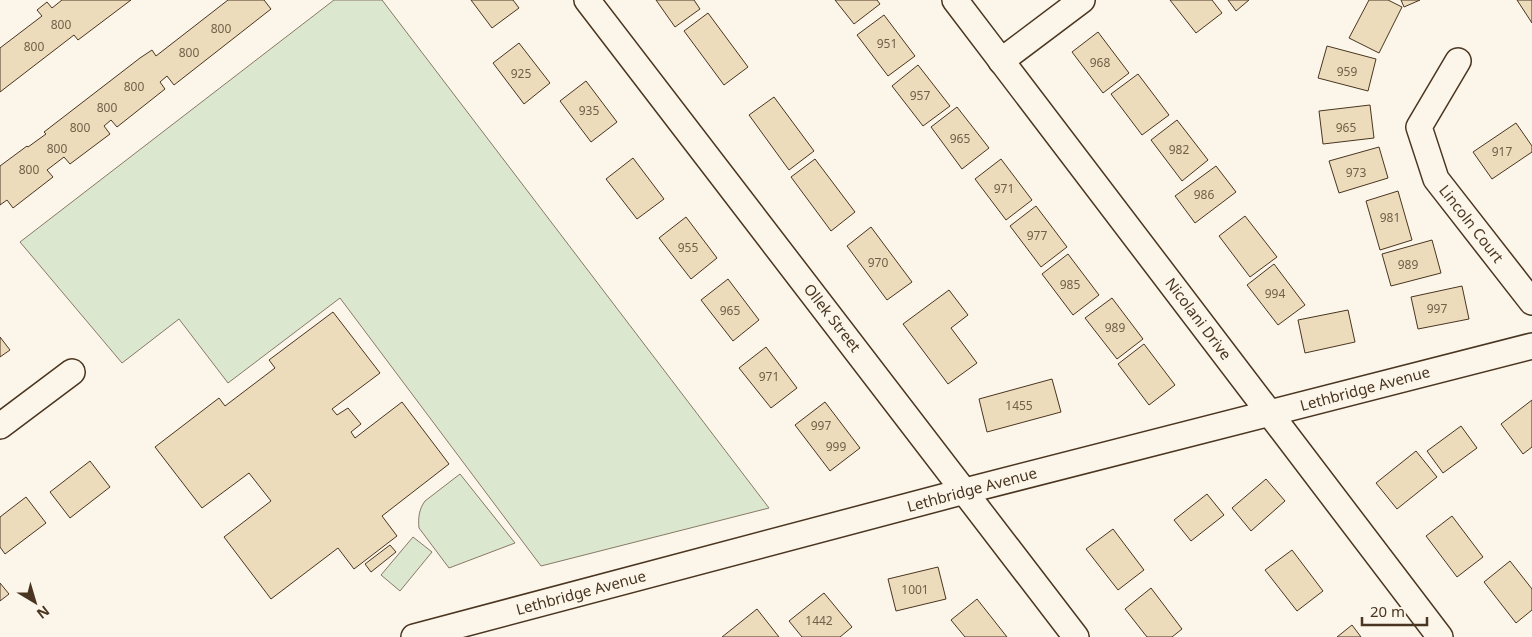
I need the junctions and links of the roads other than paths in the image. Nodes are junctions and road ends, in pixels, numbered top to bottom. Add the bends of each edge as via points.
1 (587, 0) edge
2 (955, 0) edge
3 (1082, 0) edge
4 (1001, 61) junction
5 (1458, 61) dead end
6 (1532, 302) edge
7 (1532, 346) edge
8 (72, 372) dead end
9 (1270, 413) junction
10 (0, 426) edge
11 (965, 492) junction
12 (414, 637) edge
13 (1076, 637) edge
14 (1440, 637) edge

1 - 11 street, Ollek Street
2 - 4 street, Nicolani Drive
3 - 4 street
4 - 9 street, Nicolani Drive
5 - 6 street, Lincoln Court via 1419,127 1436,179
7 - 9 street, Lethbridge Avenue
8 - 10 street
9 - 11 street, Lethbridge Avenue
9 - 14 street, Nicolani Drive
11 - 12 street, Lethbridge Avenue
11 - 13 street, Ollek Street

